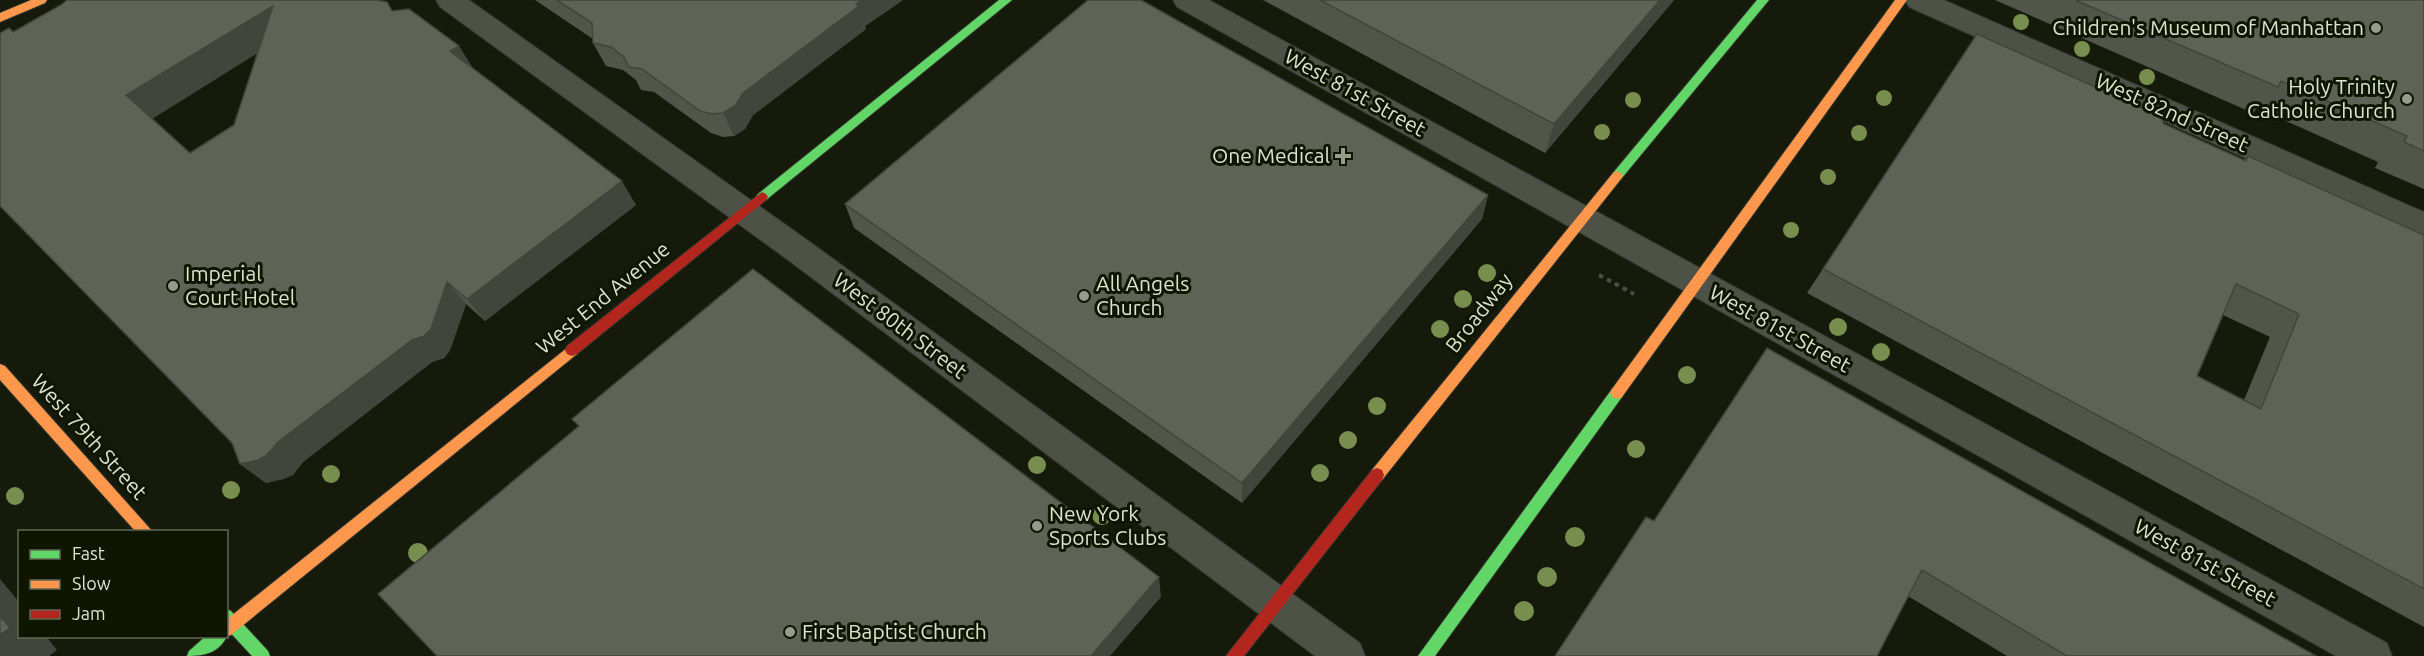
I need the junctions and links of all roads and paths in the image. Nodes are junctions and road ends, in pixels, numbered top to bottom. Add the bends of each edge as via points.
1 (41, 0) edge
2 (450, 0) edge
3 (1006, 0) edge
4 (1187, 0) edge
5 (1763, 0) edge
6 (1901, 0) edge
7 (1919, 0) edge
8 (0, 18) edge
9 (744, 212) junction
10 (1581, 219) junction
11 (2424, 226) edge
12 (1599, 275) dead end
13 (1698, 284) junction
14 (1634, 294) dead end
15 (0, 370) edge
16 (145, 530) edge
17 (1275, 605) junction
18 (229, 624) edge
19 (217, 638) edge
20 (195, 656) edge
21 (262, 656) edge
22 (1234, 656) edge
23 (1346, 656) edge
24 (1426, 656) edge
25 (2373, 656) edge

1 - 8 main road
2 - 9 street, West 80th Street
3 - 9 main road, West End Avenue
4 - 10 street, West 81st Street
5 - 10 main road, Broadway
6 - 13 main road
7 - 11 street, West 82nd Street
9 - 17 street, West 80th Street
9 - 18 main road, West End Avenue
10 - 13 street, West 81st Street
10 - 17 main road, Broadway
12 - 14 path
13 - 24 main road
13 - 25 street, West 81st Street
15 - 16 main road, West 79th Street
17 - 22 main road, Broadway
17 - 23 street, West 80th Street
18 - 21 main road
19 - 20 main road

